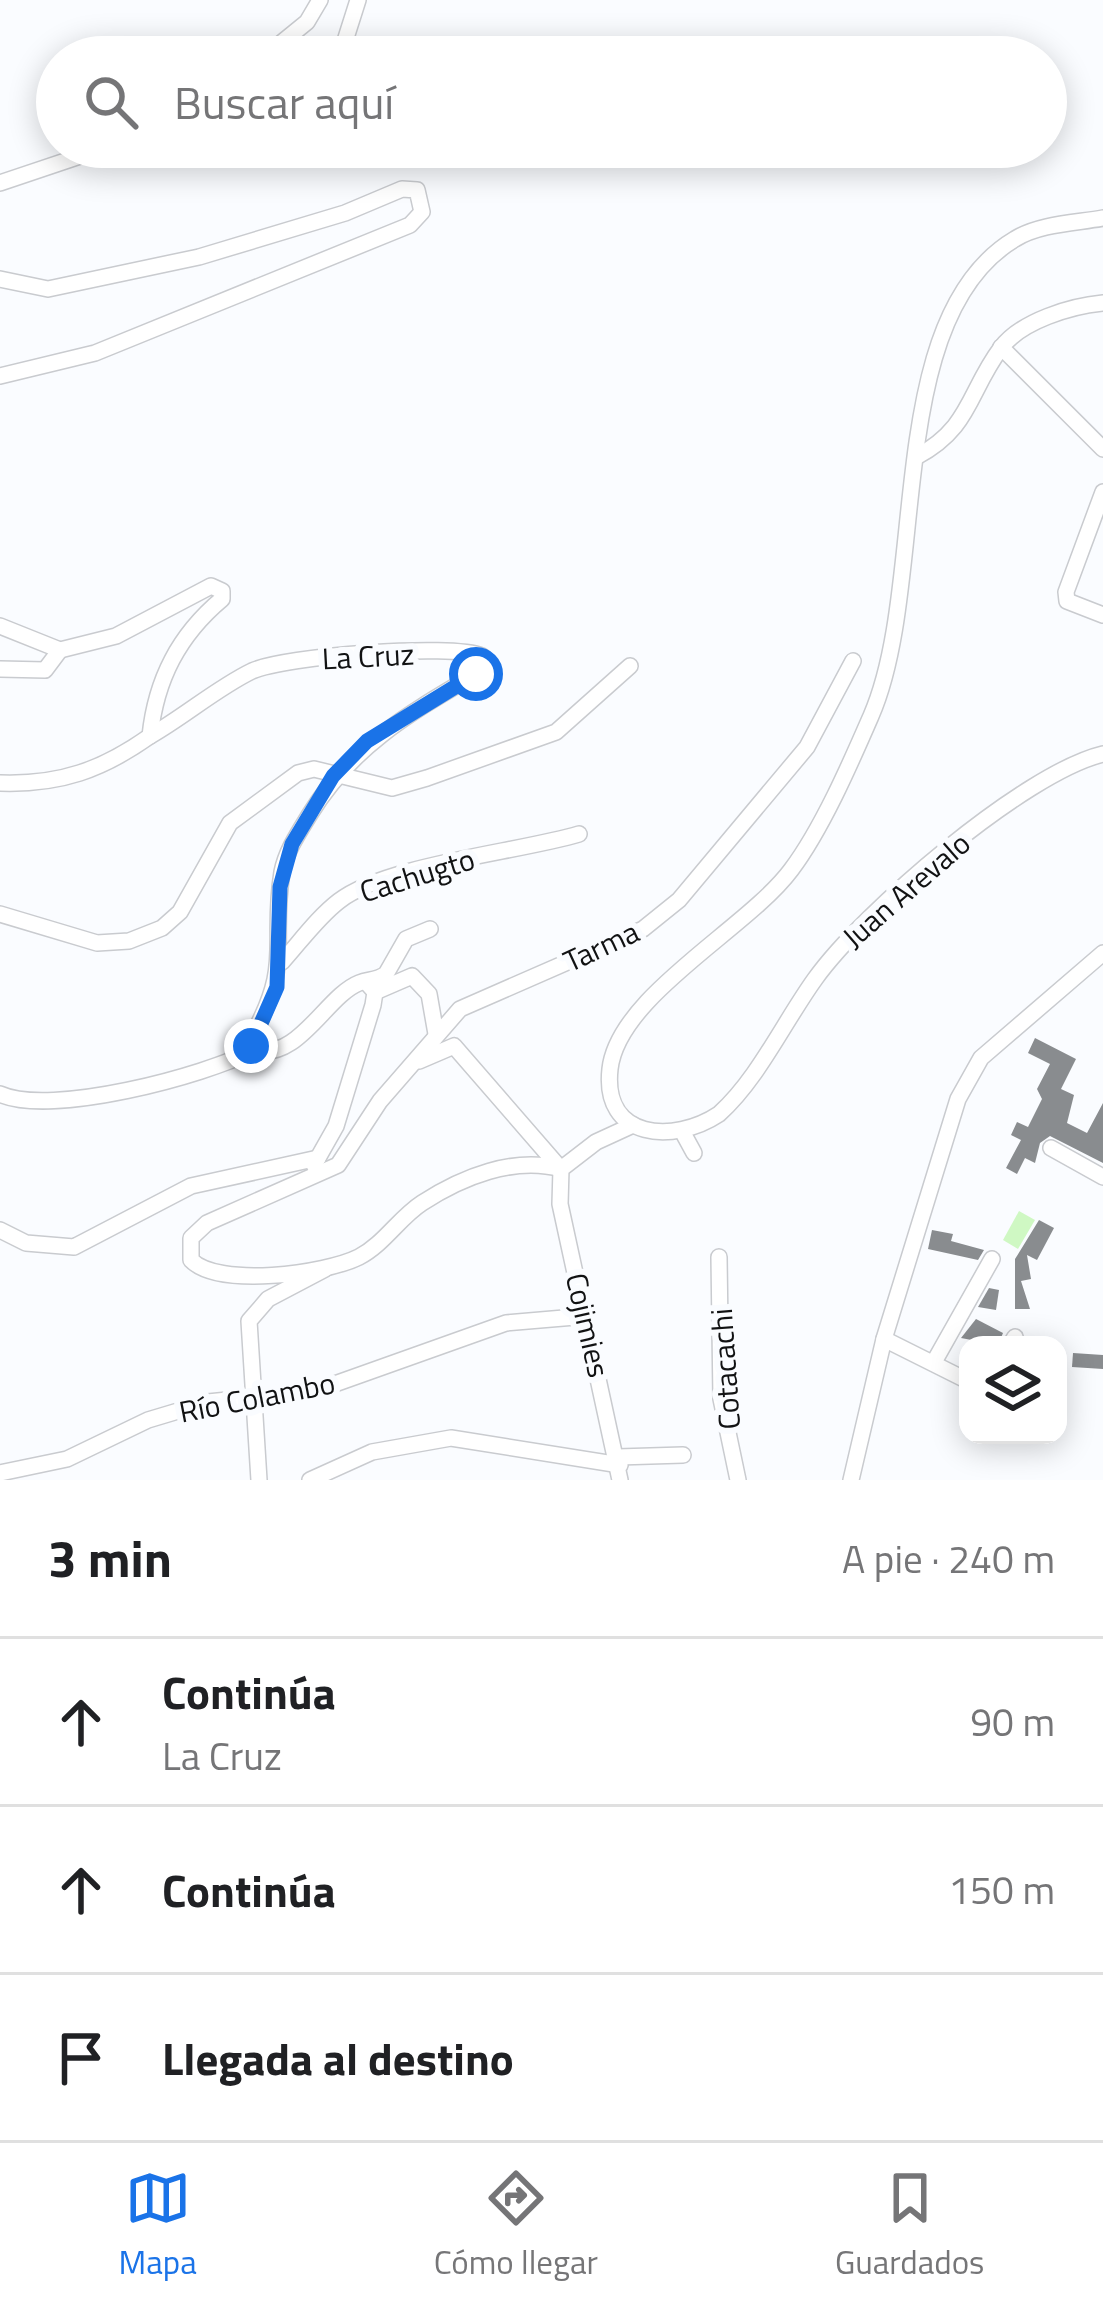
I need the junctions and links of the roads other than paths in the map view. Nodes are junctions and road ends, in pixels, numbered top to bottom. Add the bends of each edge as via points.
1 (320, 0) edge
2 (358, 0) edge
3 (290, 36) edge
4 (346, 36) edge
5 (45, 168) edge
6 (0, 183) edge
7 (1103, 218) edge
8 (0, 279) edge
9 (1103, 303) edge
10 (1001, 346) junction
11 (0, 376) edge
12 (1103, 449) edge
13 (916, 457) junction
14 (1103, 492) edge
15 (1103, 615) edge
16 (0, 626) edge
17 (59, 650) junction
18 (853, 661) dead end
19 (630, 667) dead end
20 (0, 669) edge
21 (150, 736) junction
22 (1103, 754) edge
23 (333, 776) junction
24 (0, 783) edge
25 (579, 834) dead end
26 (0, 914) edge
27 (430, 929) dead end
28 (1103, 953) edge
29 (282, 962) junction
30 (371, 988) junction
31 (436, 1034) junction
32 (254, 1050) junction
33 (415, 1063) junction
34 (0, 1094) edge
35 (633, 1124) junction
36 (682, 1132) junction
37 (1051, 1148) dead end
38 (694, 1153) dead end
39 (318, 1158) junction
40 (561, 1169) junction
41 (1103, 1177) edge
42 (307, 1178) junction
43 (0, 1230) edge
44 (719, 1256) dead end
45 (992, 1259) dead end
46 (332, 1264) junction
47 (587, 1316) junction
48 (884, 1339) junction
49 (934, 1362) junction
50 (959, 1376) edge
51 (256, 1396) junction
52 (683, 1454) dead end
53 (619, 1467) edge
54 (0, 1473) edge
55 (259, 1480) edge
56 (310, 1480) edge
57 (738, 1480) edge
58 (851, 1480) edge

1 - 3 street
2 - 4 street
5 - 6 street
7 - 13 street via 1028,232 971,280 937,343
8 - 11 street via 48,289 199,257 402,189 417,190 424,206 410,225 116,344
9 - 10 street via 1054,316
10 - 12 street
10 - 13 street via 959,427
13 - 35 street via 902,595 870,718 790,871 626,1026 610,1078
14 - 15 street via 1066,592 1067,601
16 - 17 street
17 - 20 street via 45,670
17 - 21 street via 116,636 211,586 222,591 176,649
18 - 31 street, Tarma via 807,746 679,900 643,928 460,1010
19 - 23 street via 556,732 520,748 392,788
21 - 23 street, La Cruz via 254,670 289,661 482,656 476,674 367,741
21 - 24 street via 69,780
22 - 36 street, Juan Arevalo via 1049,778 893,893 837,949 726,1108
23 - 26 street via 298,773 244,809 162,928 98,943
23 - 29 street via 283,866
25 - 29 street, Cachugto via 358,890
27 - 30 street via 406,939
28 - 48 street via 981,1058 940,1147
29 - 32 street via 250,1040
30 - 31 street via 412,976 429,994
30 - 32 street via 358,983 293,1041
30 - 39 street via 336,1126
31 - 33 street, Tarma
32 - 34 street via 85,1102 32,1104
33 - 40 street via 454,1046
33 - 42 street, Tarma via 338,1165
35 - 36 street via 658,1135
35 - 40 street
36 - 38 street
37 - 41 street
39 - 42 street
39 - 43 street via 191,1186 74,1246 26,1243
40 - 46 street via 496,1168 420,1203 378,1244
40 - 47 street, Cojimies via 560,1204
42 - 46 street, Tarma via 207,1223 191,1238 190,1259 211,1274 250,1276
44 - 57 street, Cotacachi via 721,1399
45 - 49 street
46 - 51 street via 255,1308 248,1321
47 - 51 street, Río Colambo via 506,1323 315,1391
47 - 53 street, Cojimies
48 - 49 street
48 - 58 street
49 - 50 street
51 - 54 street, Río Colambo via 148,1420 67,1460
51 - 55 street
52 - 53 street
53 - 56 street via 452,1438 371,1452

